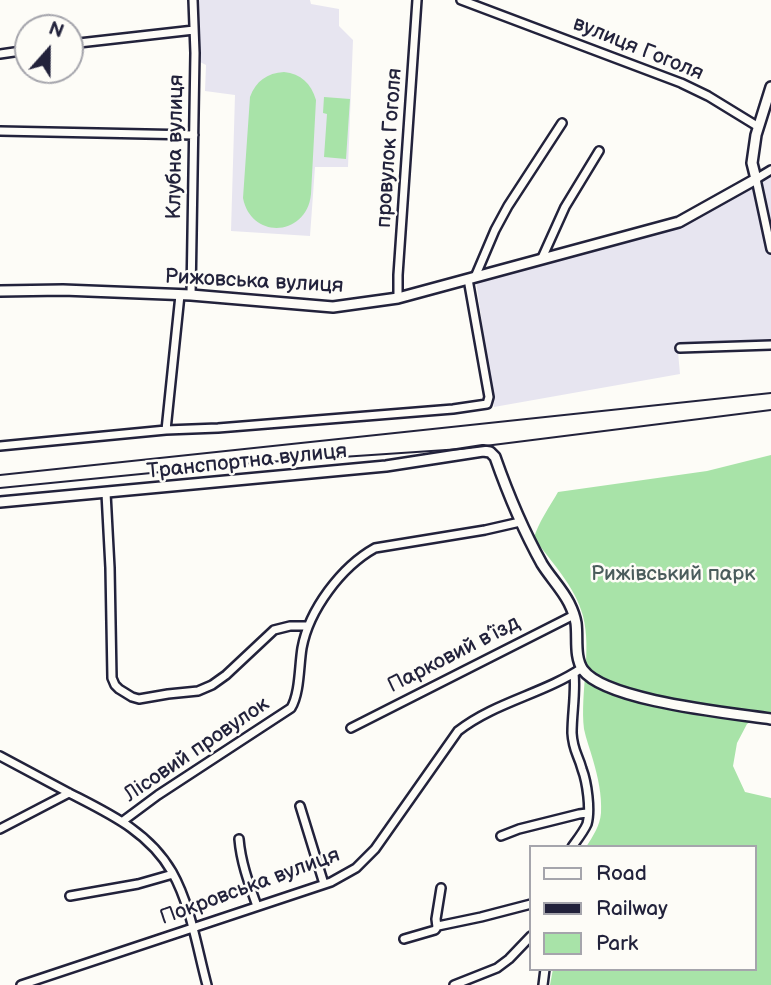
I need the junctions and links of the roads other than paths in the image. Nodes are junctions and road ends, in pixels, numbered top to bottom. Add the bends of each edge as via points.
1 (193, 0) edge
2 (417, 0) edge
3 (461, 0) edge
4 (194, 30) junction
5 (84, 42) edge
6 (771, 87) edge
7 (562, 123) dead end
8 (757, 126) junction
9 (0, 131) edge
10 (194, 135) junction
11 (599, 151) dead end
12 (771, 170) edge
13 (756, 179) junction
14 (771, 249) edge
15 (542, 258) junction
16 (472, 278) junction
17 (0, 291) edge
18 (186, 295) junction
19 (398, 298) junction
20 (771, 345) edge
21 (680, 348) dead end
22 (166, 430) junction
23 (0, 446) edge
24 (106, 493) junction
25 (0, 502) edge
26 (520, 522) junction
27 (574, 615) junction
28 (308, 626) junction
29 (578, 670) junction
30 (771, 719) edge
31 (351, 728) dead end
32 (0, 756) edge
33 (69, 793) junction
34 (300, 806) dead end
35 (587, 813) junction
36 (123, 821) junction
37 (0, 830) edge
38 (501, 836) dead end
39 (239, 839) dead end
40 (573, 845) edge
41 (173, 874) junction
42 (324, 884) junction
43 (441, 888) dead end
44 (70, 896) dead end
45 (530, 904) edge
46 (257, 906) junction
47 (437, 927) junction
48 (192, 928) junction
49 (530, 937) edge
50 (404, 939) dead end
51 (25, 985) edge
52 (207, 985) edge
53 (454, 985) edge

1 - 4 street, Клубна вулиця
2 - 19 street, провулок Гоголя
3 - 8 street, вулиця Гоголя via 681,83
4 - 5 street
4 - 10 street, Клубна вулиця
6 - 8 street
7 - 16 street via 508,206
8 - 13 street via 752,163
9 - 10 street
10 - 18 street, Клубна вулиця
11 - 15 street
12 - 13 street, Рижовська вулиця
13 - 14 street
13 - 15 street, Рижовська вулиця via 679,222
15 - 16 street, Рижовська вулиця
16 - 19 street, Рижовська вулиця
16 - 22 street, Транспортна вулиця via 487,404
17 - 18 street, Рижовська вулиця
18 - 19 street, Рижовська вулиця via 333,307
18 - 22 street, Клубна вулиця
20 - 21 street
22 - 23 street, Транспортна вулиця
24 - 25 street, Транспортна вулиця
24 - 26 street, Транспортна вулиця via 386,466 483,451 495,457
24 - 28 street via 112,678 132,697 146,699 206,688 274,629
26 - 27 street
26 - 28 street, Лісовий провулок via 375,548 336,581
27 - 29 street
27 - 31 street, Парковий в’їзд
28 - 36 street, Лісовий провулок via 295,699 288,710
29 - 30 street via 652,700
29 - 35 street via 573,741 586,784
29 - 42 street, Покровська вулиця via 473,719 458,731 375,849 356,868
32 - 33 street
33 - 36 street
33 - 37 street
34 - 42 street
35 - 38 street
35 - 40 street via 587,824
36 - 41 street via 146,839
39 - 46 street
41 - 44 street
41 - 48 street
42 - 46 street, Покровська вулиця
43 - 47 street
45 - 47 street
46 - 48 street, Покровська вулиця
47 - 50 street
48 - 51 street, Покровська вулиця
48 - 52 street
49 - 53 street via 498,968

